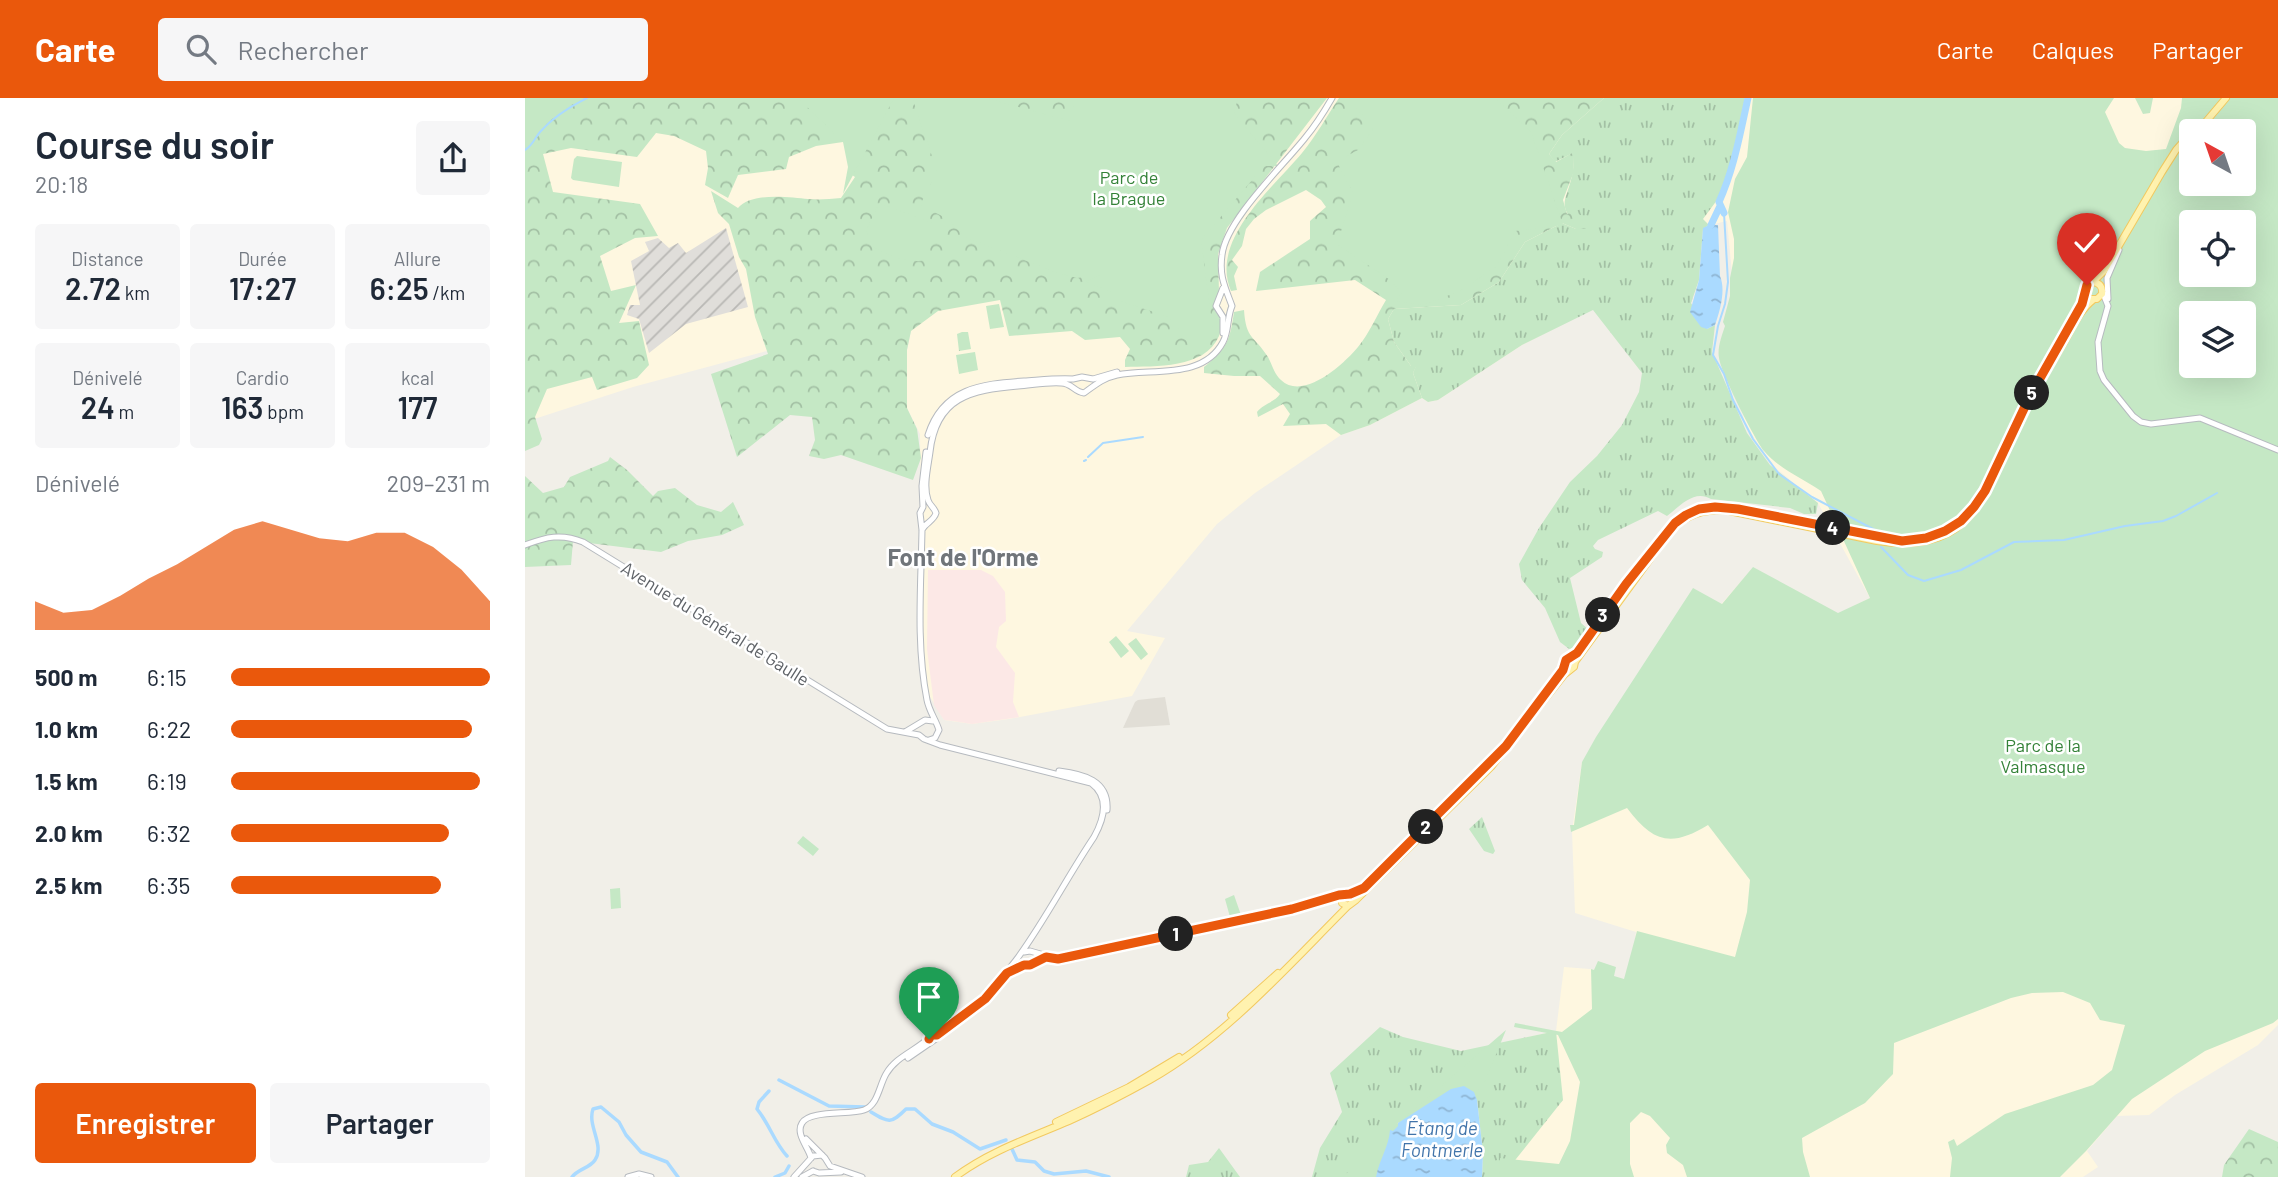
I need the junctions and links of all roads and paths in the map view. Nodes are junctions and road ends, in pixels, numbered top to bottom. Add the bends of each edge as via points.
1 (1332, 98) edge
2 (2227, 98) edge
3 (2208, 119) edge
4 (2179, 147) edge
5 (2179, 153) edge
6 (2119, 250) junction
7 (2093, 282) junction
8 (1223, 288) junction
9 (2102, 290) junction
10 (2085, 294) junction
11 (1220, 299) junction
12 (1228, 299) junction
13 (2095, 299) junction
14 (2107, 309) junction
15 (1229, 312) junction
16 (1220, 313) junction
17 (1077, 379) junction
18 (1087, 379) junction
19 (1074, 387) junction
20 (1090, 387) junction
21 (2278, 450) edge
22 (927, 506) junction
23 (921, 518) junction
24 (930, 521) junction
25 (922, 530) junction
26 (525, 545) edge
27 (1635, 576) junction
28 (1567, 668) junction
29 (929, 708) junction
30 (923, 722) junction
31 (935, 722) junction
32 (902, 733) junction
33 (919, 735) junction
34 (937, 735) junction
35 (929, 740) junction
36 (949, 746) junction
37 (1402, 856) junction
38 (1394, 859) junction
39 (1348, 894) junction
40 (1331, 898) junction
41 (1346, 904) junction
42 (1030, 940) junction
43 (1024, 952) junction
44 (1034, 952) junction
45 (1046, 957) junction
46 (1018, 959) junction
47 (1036, 961) junction
48 (1024, 965) junction
49 (1007, 973) junction
50 (801, 1133) junction
51 (822, 1155) junction
52 (811, 1160) junction
53 (828, 1164) junction
54 (813, 1171) junction
55 (847, 1172) junction
56 (821, 1173) junction
57 (628, 1177) edge
58 (651, 1177) edge
59 (794, 1177) edge
60 (803, 1177) edge
61 (862, 1177) edge
62 (955, 1177) edge

1 - 8 main road via 1230,230 1222,253
2 - 3 main road
4 - 7 main road
5 - 6 main road
6 - 9 main road
6 - 14 main road via 2107,278
7 - 9 main road
7 - 10 main road
8 - 11 main road
8 - 12 main road
9 - 13 main road
9 - 14 main road
10 - 13 main road
10 - 27 main road via 1985,491 1954,526 1926,538 1902,541 1738,509 1707,508 1675,523
11 - 12 main road
11 - 16 main road via 1216,306
12 - 15 main road
13 - 14 main road
13 - 27 main road via 2081,312 2035,392 1982,501 1956,528 1927,541 1893,544 1740,511 1709,510 1677,524
14 - 21 main road via 2098,347 2100,371 2133,416 2151,424 2200,418
15 - 16 main road
15 - 20 main road via 1223,342 1196,366 1116,375
16 - 18 main road via 1222,335 1214,350 1201,360
17 - 18 main road
17 - 19 main road
17 - 22 main road via 983,385 951,400 928,436 922,480
18 - 20 main road
19 - 20 main road via 1081,393
19 - 22 main road via 1063,383 991,388 955,402 932,436
22 - 23 main road via 920,511
22 - 24 main road via 936,513
23 - 24 main road
23 - 25 main road
24 - 25 main road
25 - 29 main road via 921,638
26 - 32 main road, Avenue du Général de Gaulle via 551,536 583,542 870,720
27 - 28 main road via 1573,660 1574,667
28 - 37 main road via 1491,767
28 - 38 main road via 1506,746
29 - 30 main road
29 - 31 main road
30 - 31 main road
30 - 32 main road
30 - 33 main road
31 - 34 main road
32 - 33 main road, Avenue du Général de Gaulle
33 - 35 main road
34 - 35 main road
34 - 36 main road
35 - 36 main road
36 - 42 main road via 1085,780 1097,788 1103,801 1104,812 1094,837
37 - 38 main road
37 - 41 main road
38 - 39 main road via 1364,888
39 - 40 main road
39 - 41 main road via 1342,896
39 - 41 main road via 1354,898
40 - 41 main road
40 - 45 main road via 1097,951
41 - 62 main road via 1208,1040 1153,1079 1098,1108 993,1152
42 - 43 main road
42 - 44 main road
43 - 44 main road
43 - 46 main road
44 - 45 main road
44 - 47 main road
45 - 47 main road
46 - 48 main road
46 - 49 main road
47 - 48 main road
48 - 49 main road
49 - 50 main road via 981,1006 896,1062 866,1109 808,1118 801,1124
50 - 51 main road
50 - 52 main road
51 - 52 main road
51 - 53 main road
52 - 54 main road
52 - 59 main road
53 - 55 main road
53 - 56 main road
54 - 56 main road
54 - 60 main road
55 - 56 main road
55 - 61 main road
57 - 58 main road

